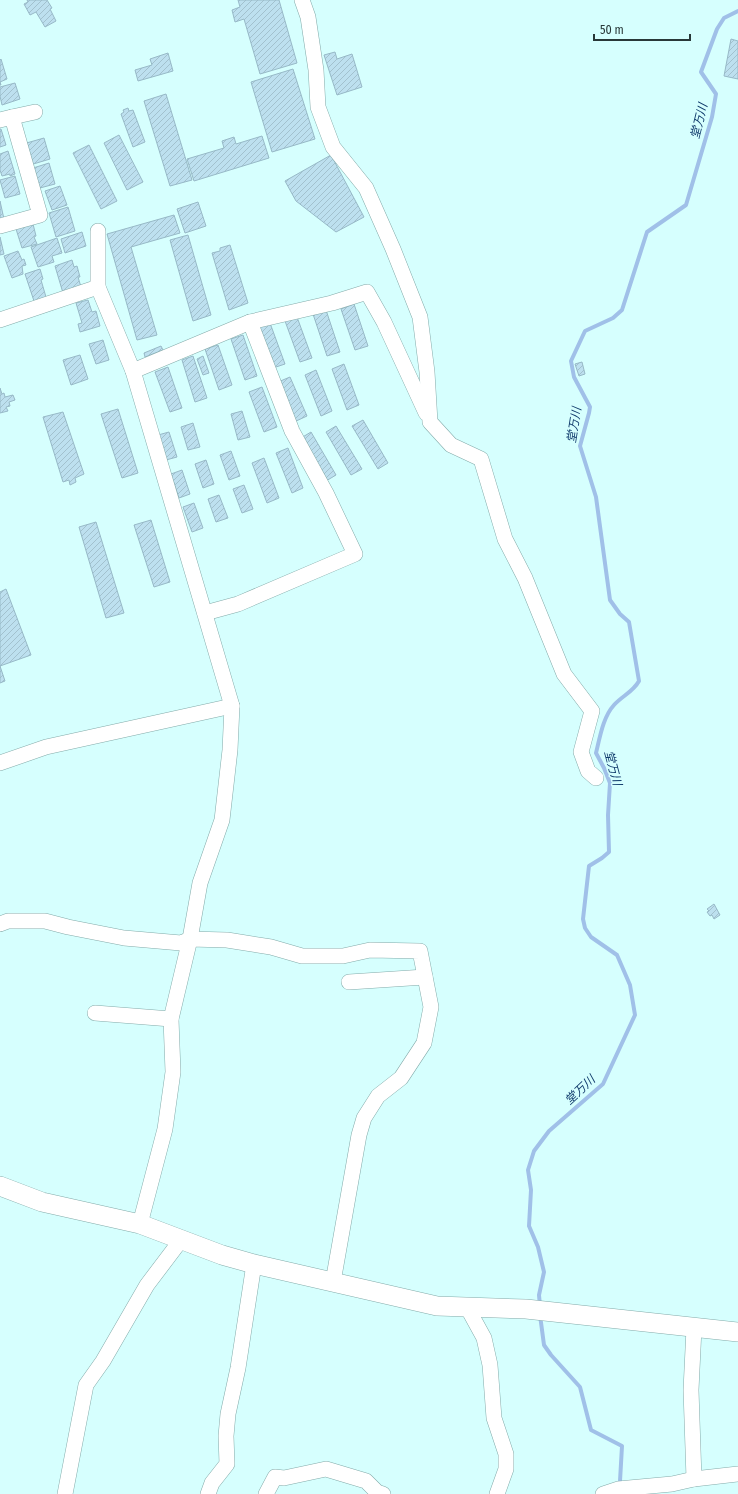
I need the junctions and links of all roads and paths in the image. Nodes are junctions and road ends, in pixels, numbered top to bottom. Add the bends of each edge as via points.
1 (302, 0) edge
2 (35, 112) dead end
3 (6, 119) edge
4 (0, 226) edge
5 (98, 231) dead end
6 (98, 287) junction
7 (0, 320) edge
8 (250, 322) junction
9 (133, 371) junction
10 (430, 422) junction
11 (205, 613) junction
12 (232, 706) junction
13 (0, 763) edge
14 (596, 778) dead end
15 (0, 924) edge
16 (190, 939) junction
17 (424, 977) junction
18 (349, 982) dead end
19 (95, 1013) dead end
20 (172, 1019) junction
21 (0, 1186) edge
22 (140, 1224) junction
23 (181, 1240) junction
24 (254, 1264) junction
25 (333, 1282) junction
26 (467, 1307) junction
27 (694, 1328) junction
28 (738, 1332) edge
29 (738, 1474) edge
30 (694, 1479) junction
31 (673, 1489) edge
32 (65, 1494) edge
33 (208, 1494) edge
34 (266, 1494) edge
35 (382, 1494) edge
36 (497, 1494) edge
37 (603, 1494) edge

1 - 10 street via 308,17 316,70 318,108 330,141 366,188 420,317
2 - 3 street
3 - 4 street via 40,215
5 - 6 street
6 - 7 street
6 - 9 street
8 - 9 street
8 - 10 street via 367,292 384,322
8 - 11 street via 292,431 326,492 355,554 238,604
9 - 11 street
10 - 14 street via 451,445 481,459 505,539 525,578 564,674 592,711 581,752 588,770
11 - 12 street
12 - 13 street via 46,747
12 - 16 street via 222,820 200,883
15 - 16 street via 8,921 45,921 124,938 181,943
16 - 17 street via 227,940 302,956 343,956 370,950 420,951
16 - 20 street
17 - 18 street
17 - 25 street via 431,1007 424,1043 401,1078 378,1096 364,1118
19 - 20 street
20 - 22 street via 173,1072 166,1122
21 - 22 street via 42,1202
22 - 23 street
23 - 24 street
23 - 32 street via 147,1285 103,1361 86,1385
24 - 25 street
24 - 33 street via 228,1414 227,1464 212,1483
25 - 26 street via 437,1306
26 - 27 street via 526,1309
26 - 36 street via 484,1338 490,1365 494,1418 506,1454 506,1469
27 - 28 street
27 - 30 street via 691,1390
29 - 30 street
30 - 31 street
31 - 37 street via 618,1489
34 - 35 street via 275,1477 284,1478 326,1469 366,1481

